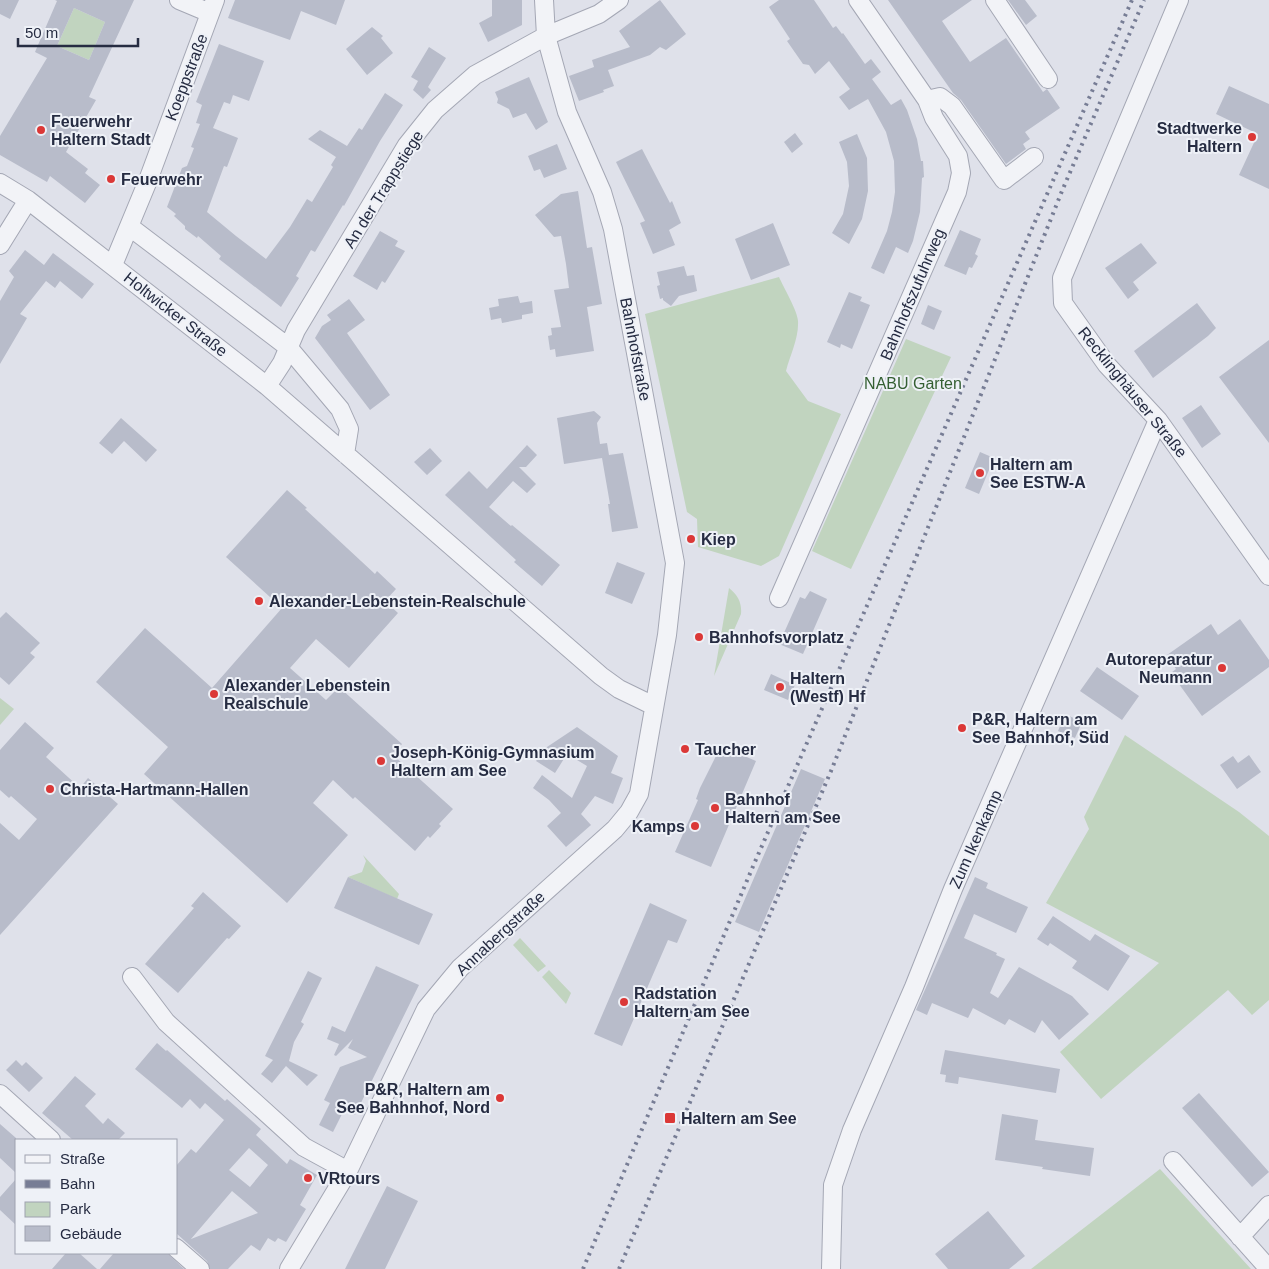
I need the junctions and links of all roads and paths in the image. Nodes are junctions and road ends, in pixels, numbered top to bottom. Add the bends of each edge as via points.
1 (179, 0) edge
2 (544, 0) edge
3 (619, 0) edge
4 (858, 0) edge
5 (995, 0) edge
6 (1179, 0) edge
7 (213, 7) edge
8 (546, 36) junction
9 (1048, 79) dead end
10 (927, 100) junction
11 (1034, 157) dead end
12 (0, 183) edge
13 (28, 200) junction
14 (130, 227) junction
15 (0, 245) edge
16 (113, 265) junction
17 (288, 347) junction
18 (267, 386) junction
19 (1158, 420) junction
20 (345, 454) junction
21 (1269, 576) edge
22 (779, 598) dead end
23 (654, 706) junction
24 (132, 978) dead end
25 (0, 1094) edge
26 (50, 1139) edge
27 (1173, 1162) dead end
28 (348, 1170) junction
29 (1269, 1206) edge
30 (1240, 1237) junction
31 (178, 1250) edge
32 (200, 1269) edge
33 (289, 1269) edge
34 (831, 1269) edge
35 (1269, 1269) edge

1 - 7 street
2 - 8 street, Bahnhofstraße
3 - 8 street, An der Trappstiege via 600,14
4 - 10 street
5 - 9 street
6 - 19 street, Recklinghäuser Straße via 1062,278 1063,303 1107,365
7 - 14 street, Koeppstraße
8 - 17 street, An der Trappstiege via 475,75 435,110 407,145
8 - 23 street, Bahnhofstraße via 568,112 602,192 613,229 676,563
10 - 11 street via 940,97 952,106 1004,180
10 - 22 street, Bahnhofszufuhrweg via 934,118 958,156 961,172 957,192
12 - 13 street, Holtwicker Straße
13 - 15 street
13 - 16 street, Holtwicker Straße
14 - 16 street, Koeppstraße
14 - 17 street
16 - 18 street, Holtwicker Straße
17 - 18 street, An der Trappstiege
17 - 20 street via 340,410 349,429
18 - 20 street, Holtwicker Straße
19 - 21 street, Recklinghäuser Straße
19 - 34 street, Zum Ikenkamp via 953,889 852,1130 833,1185
20 - 23 street, Holtwicker Straße via 601,676
23 - 28 street, Annabergstraße via 639,794 629,812 615,829 460,968 426,1009
24 - 28 street via 166,1022 304,1146
25 - 26 street
27 - 30 street
28 - 33 street, Annabergstraße
29 - 30 street
30 - 35 street
31 - 32 street

